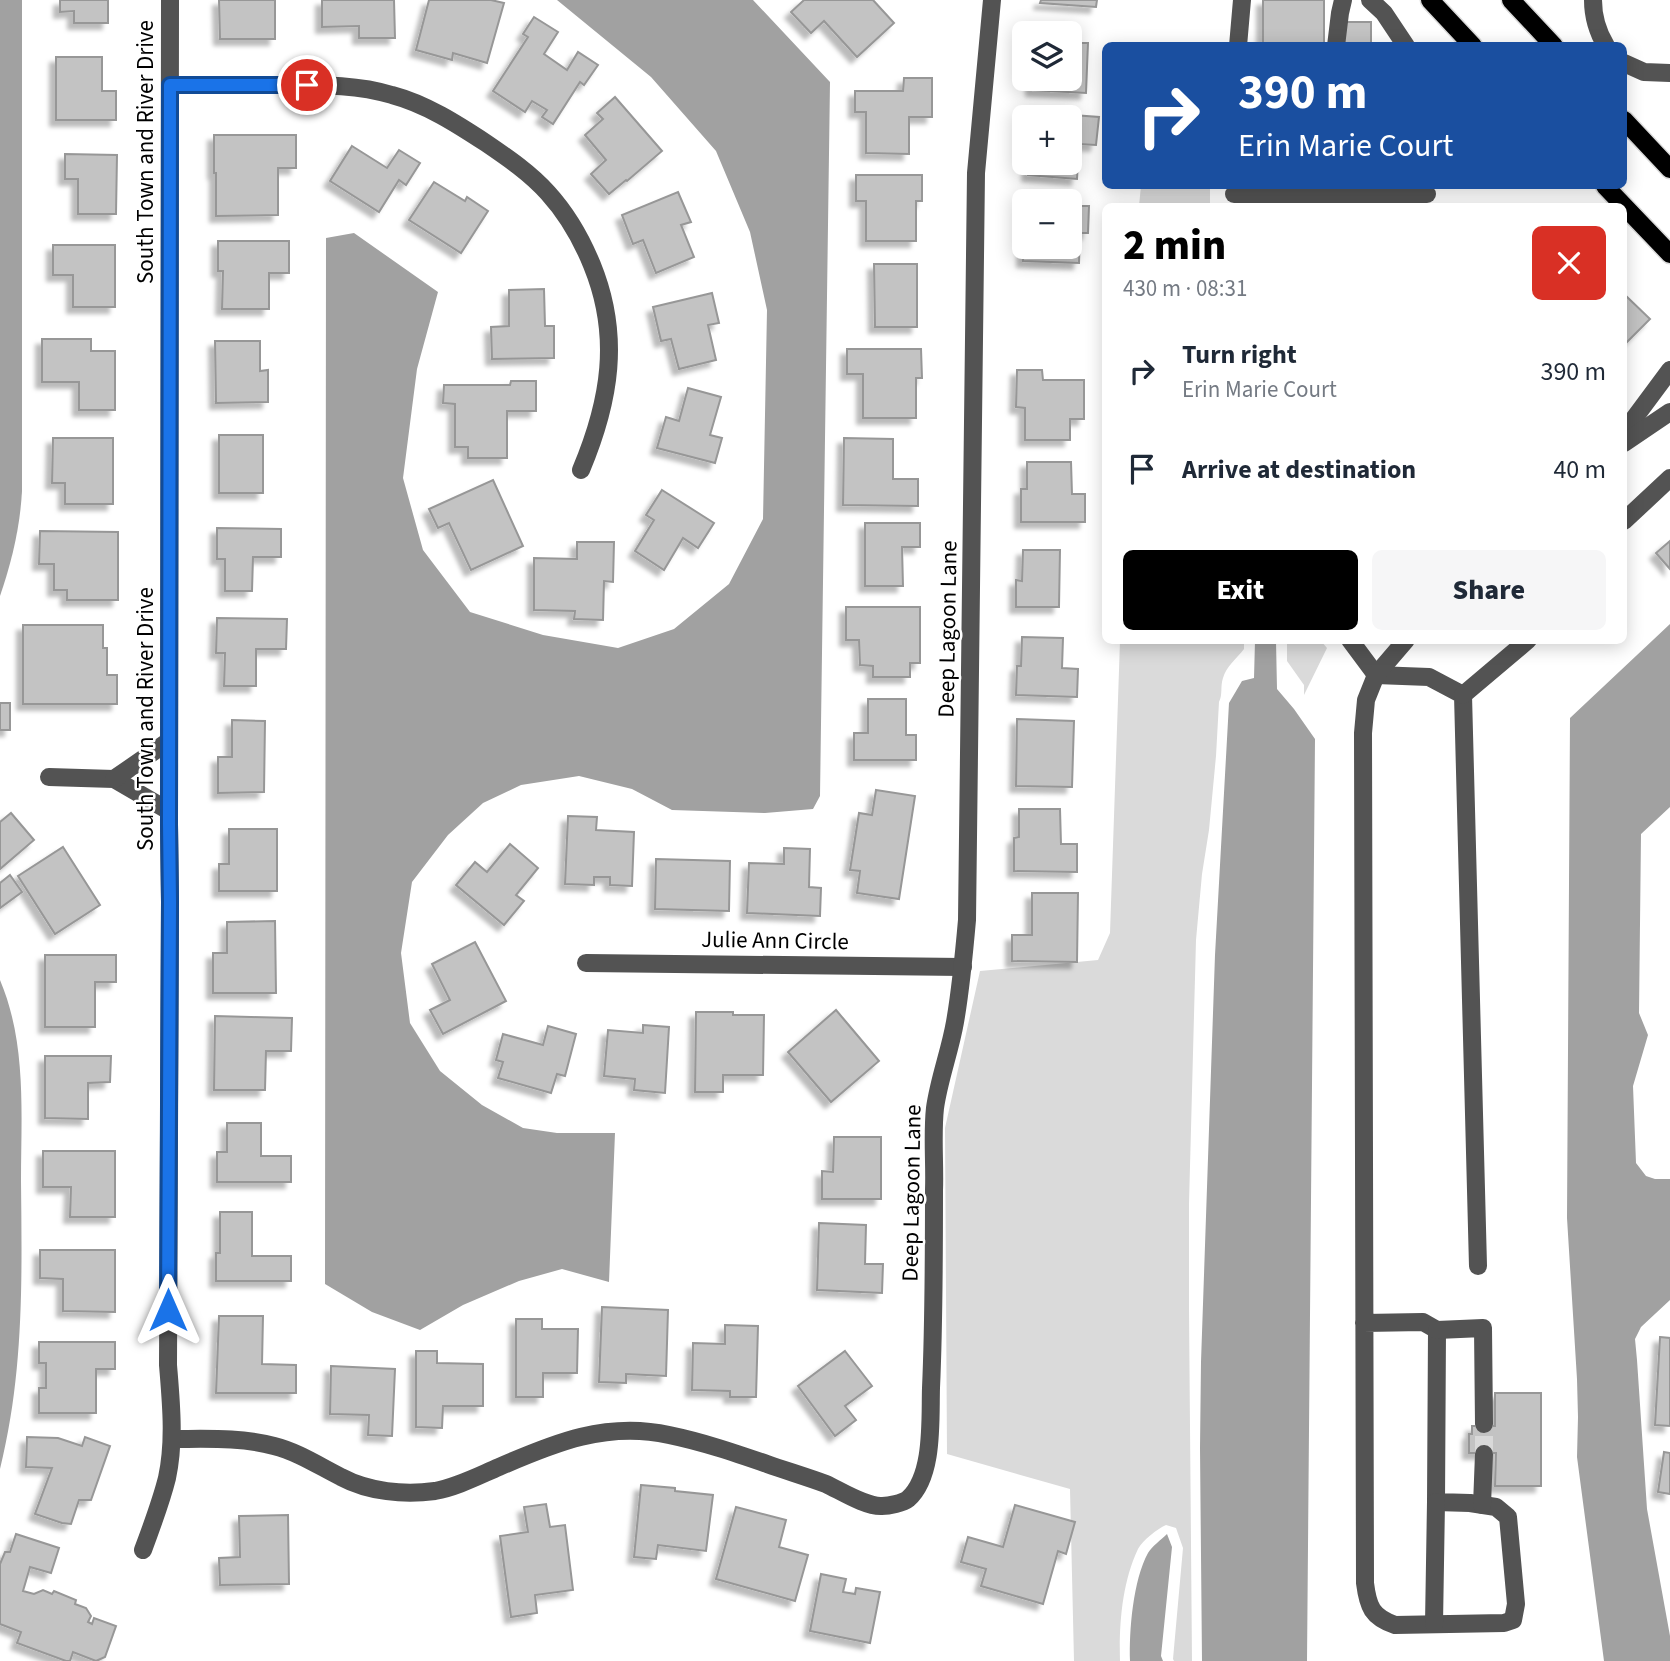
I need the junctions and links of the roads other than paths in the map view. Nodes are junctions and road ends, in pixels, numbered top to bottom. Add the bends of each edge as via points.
1 (170, 0) edge
2 (992, 0) edge
3 (1242, 0) edge
4 (1343, 0) edge
5 (1370, 0) edge
6 (1430, 0) edge
7 (1511, 0) edge
8 (1593, 0) edge
9 (1238, 42) edge
10 (1336, 42) edge
11 (1403, 42) edge
12 (1468, 42) edge
13 (1550, 42) edge
14 (1604, 42) edge
15 (1627, 64) edge
16 (1670, 73) edge
17 (170, 85) junction
18 (1627, 123) edge
19 (1670, 169) edge
20 (1608, 189) edge
21 (1234, 195) edge
22 (1427, 195) edge
23 (1621, 203) edge
24 (1627, 209) edge
25 (1670, 254) edge
26 (1670, 369) edge
27 (1670, 412) edge
28 (1627, 428) edge
29 (1627, 441) edge
30 (581, 470) dead end
31 (1670, 478) edge
32 (1627, 518) edge
33 (1353, 644) edge
34 (1403, 644) edge
35 (1523, 644) edge
36 (1376, 675) junction
37 (1463, 695) junction
38 (169, 741) junction
39 (49, 777) dead end
40 (114, 779) junction
41 (169, 811) junction
42 (586, 963) dead end
43 (962, 967) junction
44 (1478, 1266) dead end
45 (1364, 1323) junction
46 (1437, 1330) junction
47 (1484, 1424) tunnel mouth
48 (172, 1439) junction
49 (1484, 1454) tunnel mouth
50 (1436, 1502) junction
51 (1482, 1505) junction
52 (143, 1550) dead end
53 (1434, 1624) junction

1 - 17 street, South Town and River Drive
2 - 43 street, Deep Lagoon Lane via 976,173 967,920
3 - 9 street
4 - 10 street
5 - 11 street
6 - 12 main road
7 - 13 main road
8 - 14 street via 1593,15
15 - 16 street via 1644,72
17 - 30 street via 335,85 392,95 448,119 530,175 574,227 596,275 608,325 608,376 599,422
17 - 38 street, South Town and River Drive
18 - 19 main road
20 - 23 main road
21 - 22 street
24 - 25 main road
26 - 28 street
27 - 29 street
31 - 32 street
33 - 36 street
34 - 36 street
35 - 37 street
36 - 37 street via 1429,677
36 - 45 street via 1366,701 1363,733
37 - 44 street
38 - 40 street
38 - 41 street, South Town and River Drive
39 - 40 street
40 - 41 street
41 - 48 street, South Town and River Drive via 168,1365
42 - 43 street, Julie Ann Circle
43 - 48 street, Deep Lagoon Lane via 933,1131 930,1431 921,1482 906,1501 880,1507 725,1450 643,1431 590,1434 462,1483 416,1493 369,1488 277,1446
45 - 46 street via 1423,1322
45 - 53 street via 1367,1599 1374,1613 1395,1625
46 - 47 street via 1483,1328
46 - 50 street
48 - 52 street via 167,1476
49 - 51 street
50 - 51 street
50 - 53 street
51 - 53 street via 1496,1507 1508,1517 1514,1620

